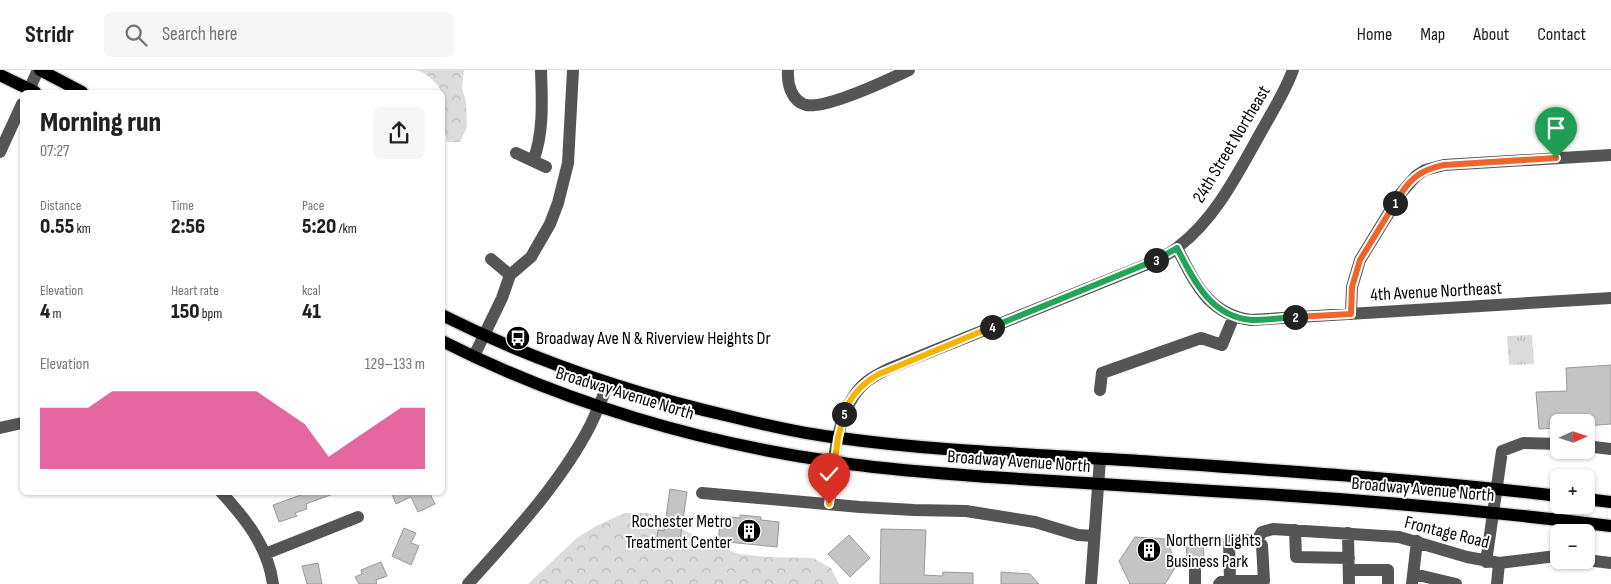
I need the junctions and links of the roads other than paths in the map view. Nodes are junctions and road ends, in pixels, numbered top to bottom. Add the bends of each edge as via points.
1 (39, 70) edge
2 (541, 70) edge
3 (573, 70) edge
4 (788, 70) edge
5 (908, 70) edge
6 (1293, 70) edge
7 (0, 75) edge
8 (29, 90) edge
9 (31, 90) edge
10 (78, 90) edge
11 (20, 108) edge
12 (0, 152) edge
13 (516, 153) dead end
14 (1611, 155) edge
15 (533, 161) junction
16 (546, 167) dead end
17 (1177, 248) junction
18 (491, 259) dead end
19 (510, 274) junction
20 (1611, 298) edge
21 (1351, 314) junction
22 (445, 316) edge
23 (1234, 316) junction
24 (484, 334) junction
25 (445, 342) edge
26 (474, 356) junction
27 (608, 384) junction
28 (1100, 390) dead end
29 (599, 407) junction
30 (20, 423) edge
31 (0, 428) edge
32 (838, 438) junction
33 (1550, 444) edge
34 (1595, 447) edge
35 (1611, 448) edge
36 (1100, 459) junction
37 (834, 462) junction
38 (1098, 484) junction
39 (1497, 488) junction
40 (702, 493) dead end
41 (224, 495) edge
42 (1550, 495) edge
43 (1595, 500) edge
44 (1611, 502) edge
45 (829, 504) junction
46 (1493, 513) junction
47 (358, 517) dead end
48 (1611, 526) edge
49 (1295, 530) junction
50 (1348, 534) junction
51 (1094, 536) junction
52 (1257, 540) junction
53 (1417, 541) junction
54 (265, 554) junction
55 (1550, 557) edge
56 (1595, 561) edge
57 (1486, 562) junction
58 (1499, 563) junction
59 (1611, 563) edge
60 (1349, 564) junction
61 (1195, 570) dead end
62 (1413, 579) edge
63 (1224, 583) edge
64 (273, 584) edge
65 (468, 584) edge
66 (1091, 584) edge
67 (1195, 584) edge
68 (1349, 584) edge
69 (1388, 584) edge
70 (1456, 584) edge
71 (1497, 584) edge

1 - 9 street
1 - 10 main road
2 - 15 street via 540,135
3 - 19 street via 568,163 558,203 531,257
4 - 5 street via 789,88 794,96 799,102 812,105 831,102
6 - 17 street, 24th Street Northeast via 1221,200
7 - 8 main road
11 - 12 street
13 - 15 street
14 - 21 street via 1444,165 1424,170 1401,193 1360,260 1352,287
15 - 16 street
17 - 23 street, 4th Avenue Northeast via 1205,296
17 - 32 street, 24th Street Northeast via 1155,261 879,374 857,390 848,404
18 - 19 street
19 - 24 street
20 - 21 street, 4th Avenue Northeast
21 - 23 street, 4th Avenue Northeast via 1259,320
22 - 24 main road, Broadway Avenue North
23 - 28 street via 1222,345 1201,338 1102,373
24 - 26 street
24 - 27 main road, Broadway Avenue North via 538,359
25 - 26 main road, Broadway Avenue North
26 - 29 main road, Broadway Avenue North
27 - 29 street
27 - 32 main road, Broadway Avenue North via 701,410
29 - 37 main road, Broadway Avenue North via 738,444
29 - 65 street via 566,465 535,507
30 - 31 street
32 - 36 main road, Broadway Avenue North via 929,448
32 - 37 street, 24th Street Northeast
33 - 39 street via 1523,443 1502,451
34 - 35 street
36 - 38 street
36 - 39 main road, Broadway Avenue North
37 - 38 main road, Broadway Avenue North
37 - 45 street, 24th Street Northeast
38 - 46 main road, Broadway Avenue North
38 - 51 street
39 - 42 main road, Broadway Avenue North
39 - 46 street
40 - 45 street
41 - 54 street via 242,514
43 - 44 main road
45 - 51 street via 966,511
46 - 48 main road, Broadway Avenue North
46 - 57 street
47 - 54 street
49 - 50 street, Frontage Road
49 - 52 street, Frontage Road via 1262,532
49 - 60 street via 1296,557
50 - 53 street, Frontage Road
50 - 60 street
51 - 66 street
52 - 63 street via 1229,541
52 - 63 street via 1262,545 1264,581
53 - 57 street, Frontage Road
53 - 62 street
54 - 64 street
55 - 58 street, Frontage Road
56 - 59 street
57 - 58 street, Frontage Road
58 - 71 street
60 - 68 street
60 - 69 street via 1388,570
61 - 67 street
62 - 70 street

